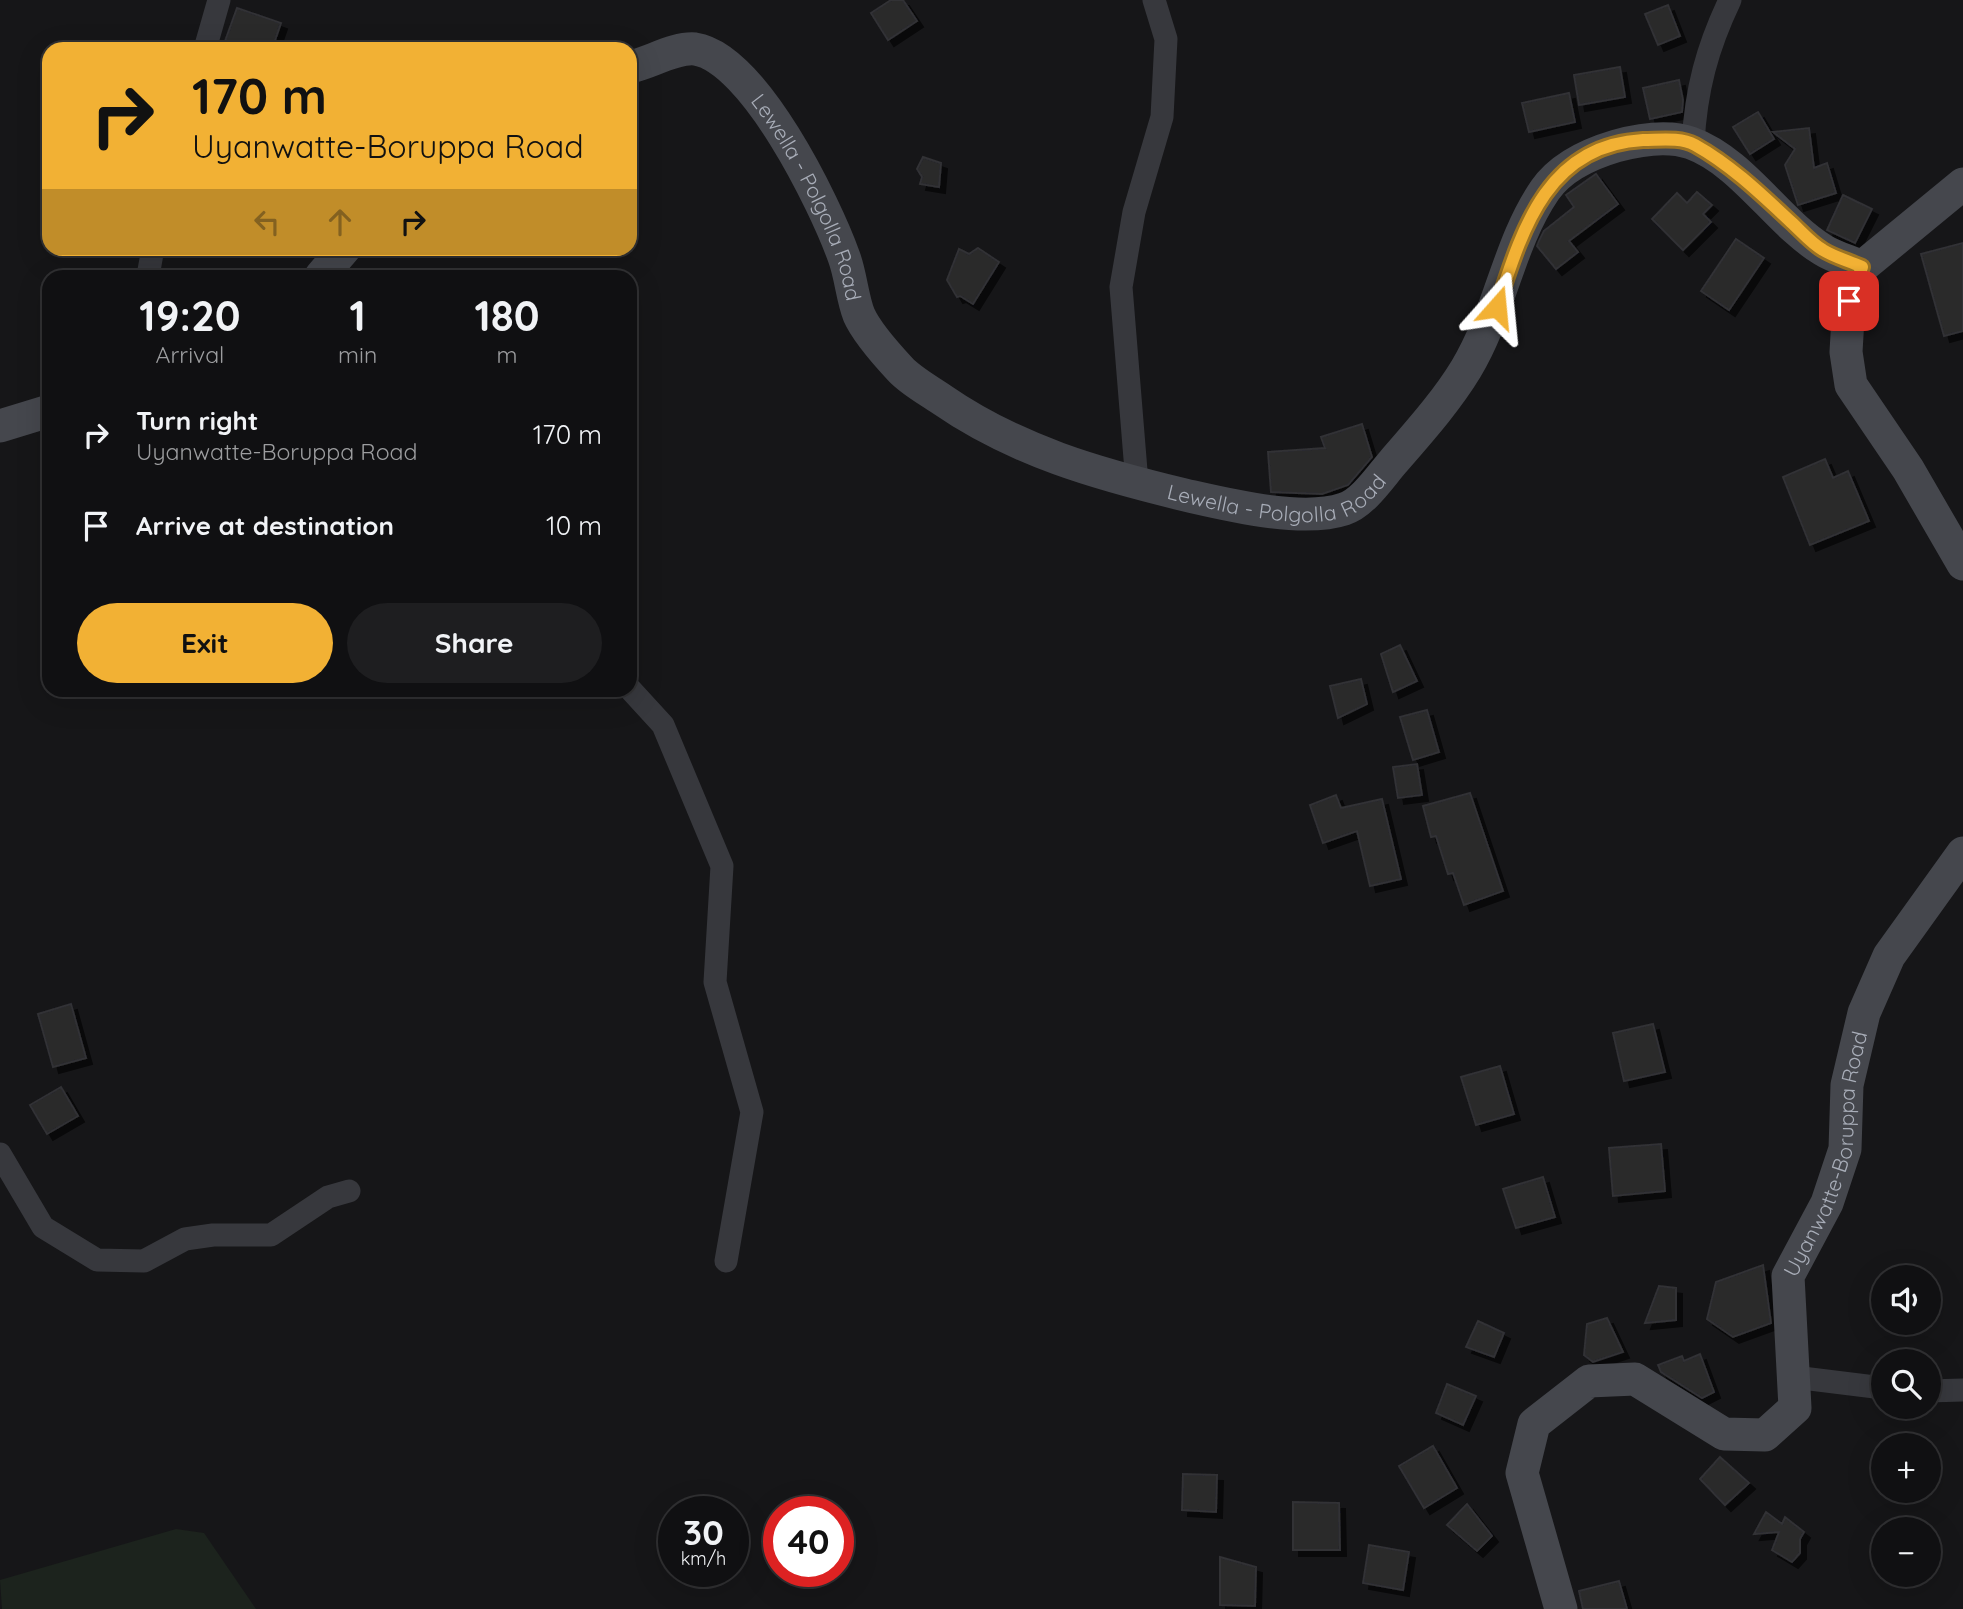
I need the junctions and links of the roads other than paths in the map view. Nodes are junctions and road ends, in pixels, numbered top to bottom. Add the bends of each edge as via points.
1 (219, 0) edge
2 (1154, 0) edge
3 (1730, 0) edge
4 (207, 42) edge
5 (637, 65) edge
6 (1693, 143) junction
7 (1963, 184) edge
8 (338, 256) edge
9 (1862, 267) junction
10 (326, 270) edge
11 (42, 413) edge
12 (0, 426) edge
13 (1137, 484) junction
14 (1963, 564) edge
15 (637, 697) edge
16 (1963, 853) edge
17 (0, 1154) edge
18 (349, 1191) dead end
19 (726, 1261) dead end
20 (1794, 1377) junction
21 (1871, 1387) edge
22 (1963, 1390) edge
23 (1941, 1391) edge
24 (1561, 1609) edge

1 - 4 street
2 - 13 street via 1166,40 1162,117 1134,212 1121,287
3 - 6 street via 1714,34 1695,97
5 - 13 street, Lewella - Polgolla Road via 691,48 717,56 752,90 788,141 835,234 860,317 902,372 967,416 1060,462
6 - 9 street, Lewella - Polgolla Road via 1732,169 1822,250
6 - 13 street, Lewella - Polgolla Road via 1634,141 1604,150 1572,164 1546,189 1466,370 1416,436 1350,508 1322,514 1260,509
7 - 9 street
8 - 10 street
9 - 14 street via 1849,301 1846,352 1851,385 1908,469
11 - 12 street
15 - 19 street via 663,725 722,866 715,982 752,1112
16 - 20 street, Uyanwatte-Boruppa Road via 1889,956 1864,1013 1847,1085 1845,1149 1828,1203 1788,1276
17 - 18 street via 43,1227 97,1260 144,1261 185,1239 271,1235 328,1197
20 - 21 street
20 - 24 street, Uyanwatte-Boruppa Road via 1795,1408 1765,1435 1724,1434 1635,1379 1589,1381 1534,1424 1522,1473
22 - 23 street

